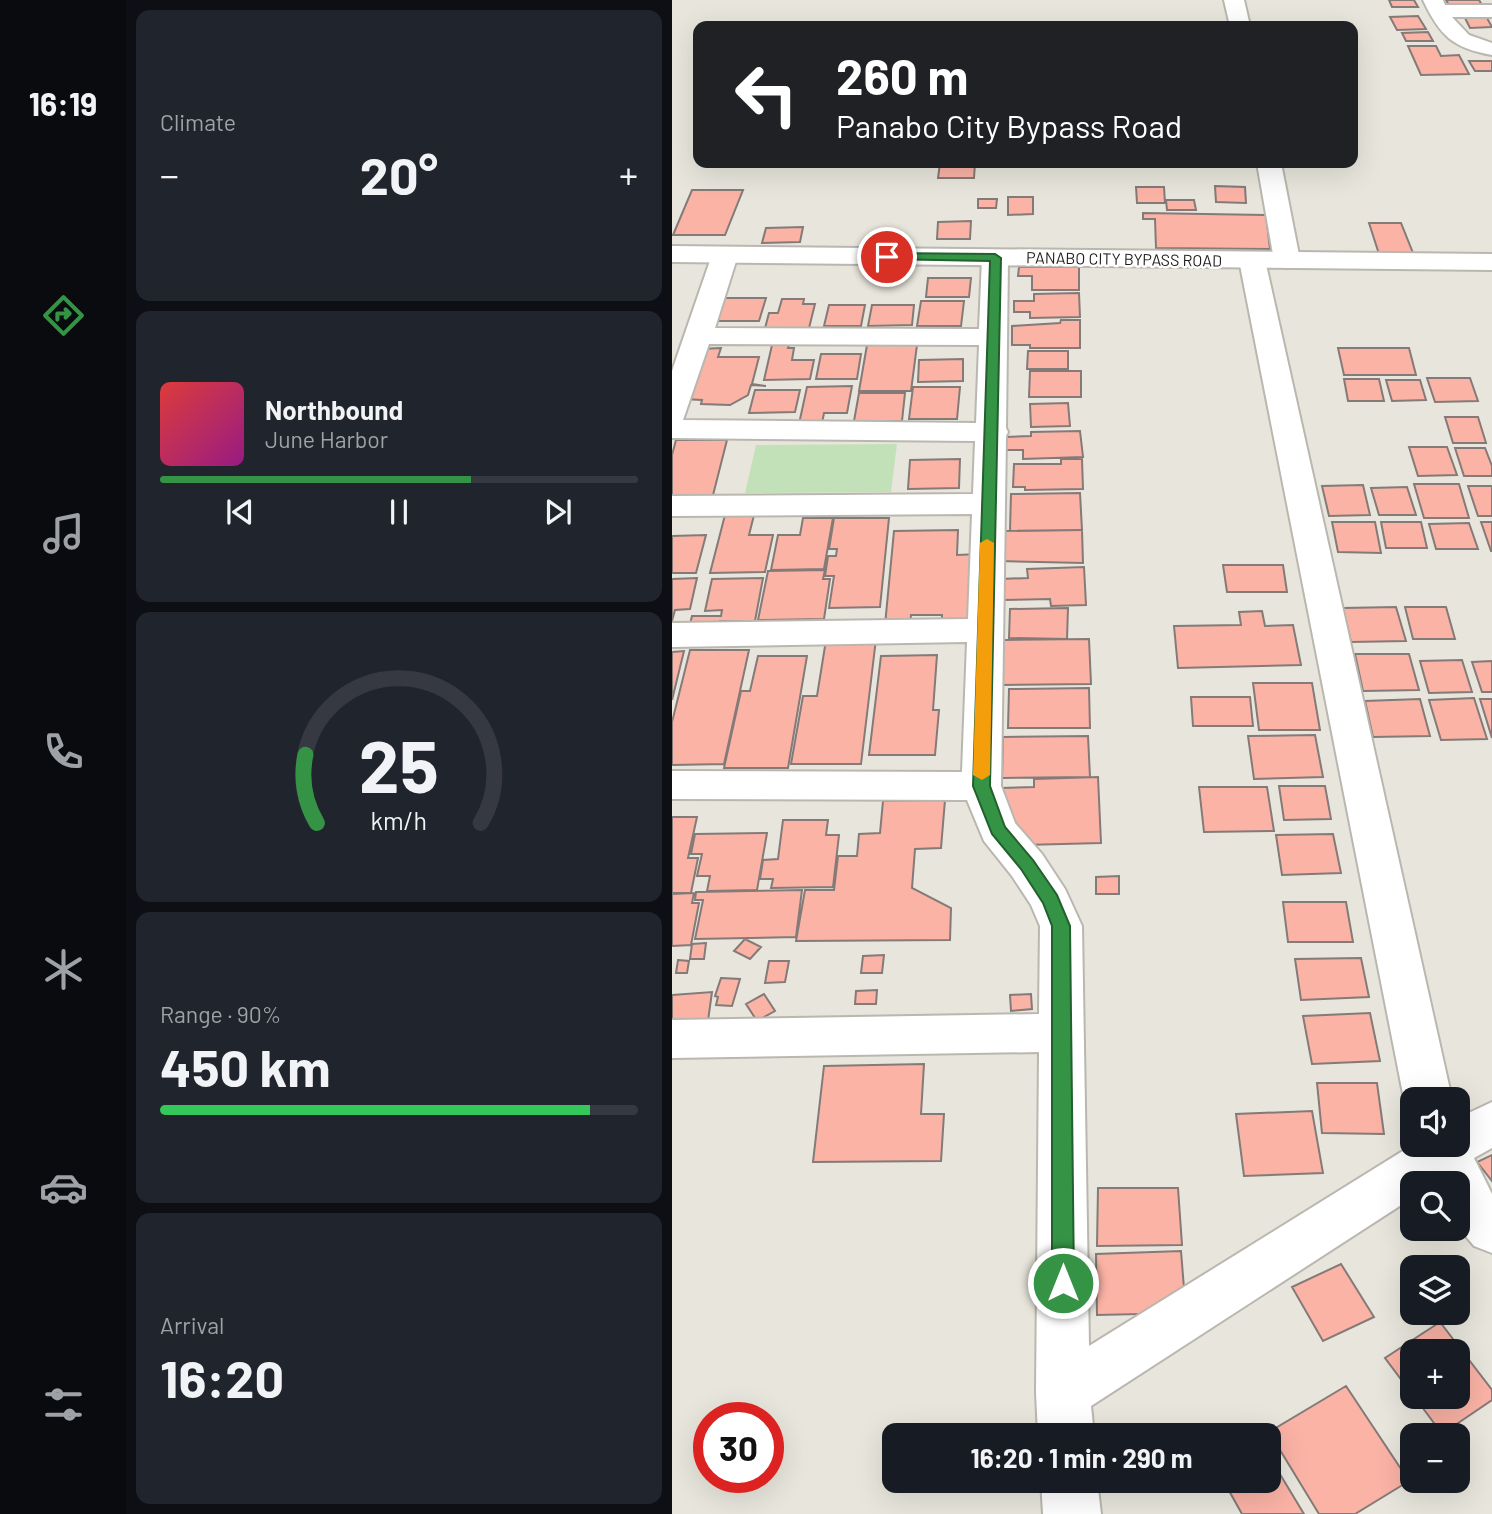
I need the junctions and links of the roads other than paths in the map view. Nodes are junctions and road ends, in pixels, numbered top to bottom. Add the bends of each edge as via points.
1 (1234, 0) edge
2 (1435, 5) edge
3 (1492, 11) edge
4 (1239, 21) edge
5 (1492, 49) edge
6 (1269, 168) edge
7 (672, 254) edge
8 (724, 255) junction
9 (995, 258) junction
10 (1270, 260) junction
11 (1492, 262) edge
12 (696, 335) junction
13 (994, 337) junction
14 (672, 414) edge
15 (672, 429) edge
16 (993, 432) junction
17 (988, 504) junction
18 (672, 506) edge
19 (984, 630) junction
20 (672, 635) edge
21 (672, 785) edge
22 (981, 786) junction
23 (1063, 1033) junction
24 (672, 1039) edge
25 (1426, 1087) edge
26 (1492, 1123) edge
27 (1470, 1135) edge
28 (1434, 1157) edge
29 (1454, 1157) edge
30 (1492, 1230) edge
31 (1065, 1414) edge
32 (1070, 1493) edge
33 (1072, 1514) edge

1 - 4 street
2 - 3 street
2 - 5 street via 1454,36
6 - 10 street
7 - 8 street, PANABO CITY BYPASS ROAD
8 - 9 street, PANABO CITY BYPASS ROAD
8 - 12 street
9 - 10 street, PANABO CITY BYPASS ROAD
9 - 13 street
10 - 11 street, PANABO CITY BYPASS ROAD
10 - 25 street
12 - 13 street
12 - 14 street
13 - 16 street
15 - 16 street
16 - 17 street
17 - 18 street
17 - 19 street
19 - 20 street
19 - 22 street
21 - 22 street
22 - 23 street via 998,830 1027,864 1061,926
23 - 24 street
23 - 31 street
26 - 27 street
28 - 31 street
29 - 30 street via 1473,1208
32 - 33 street

